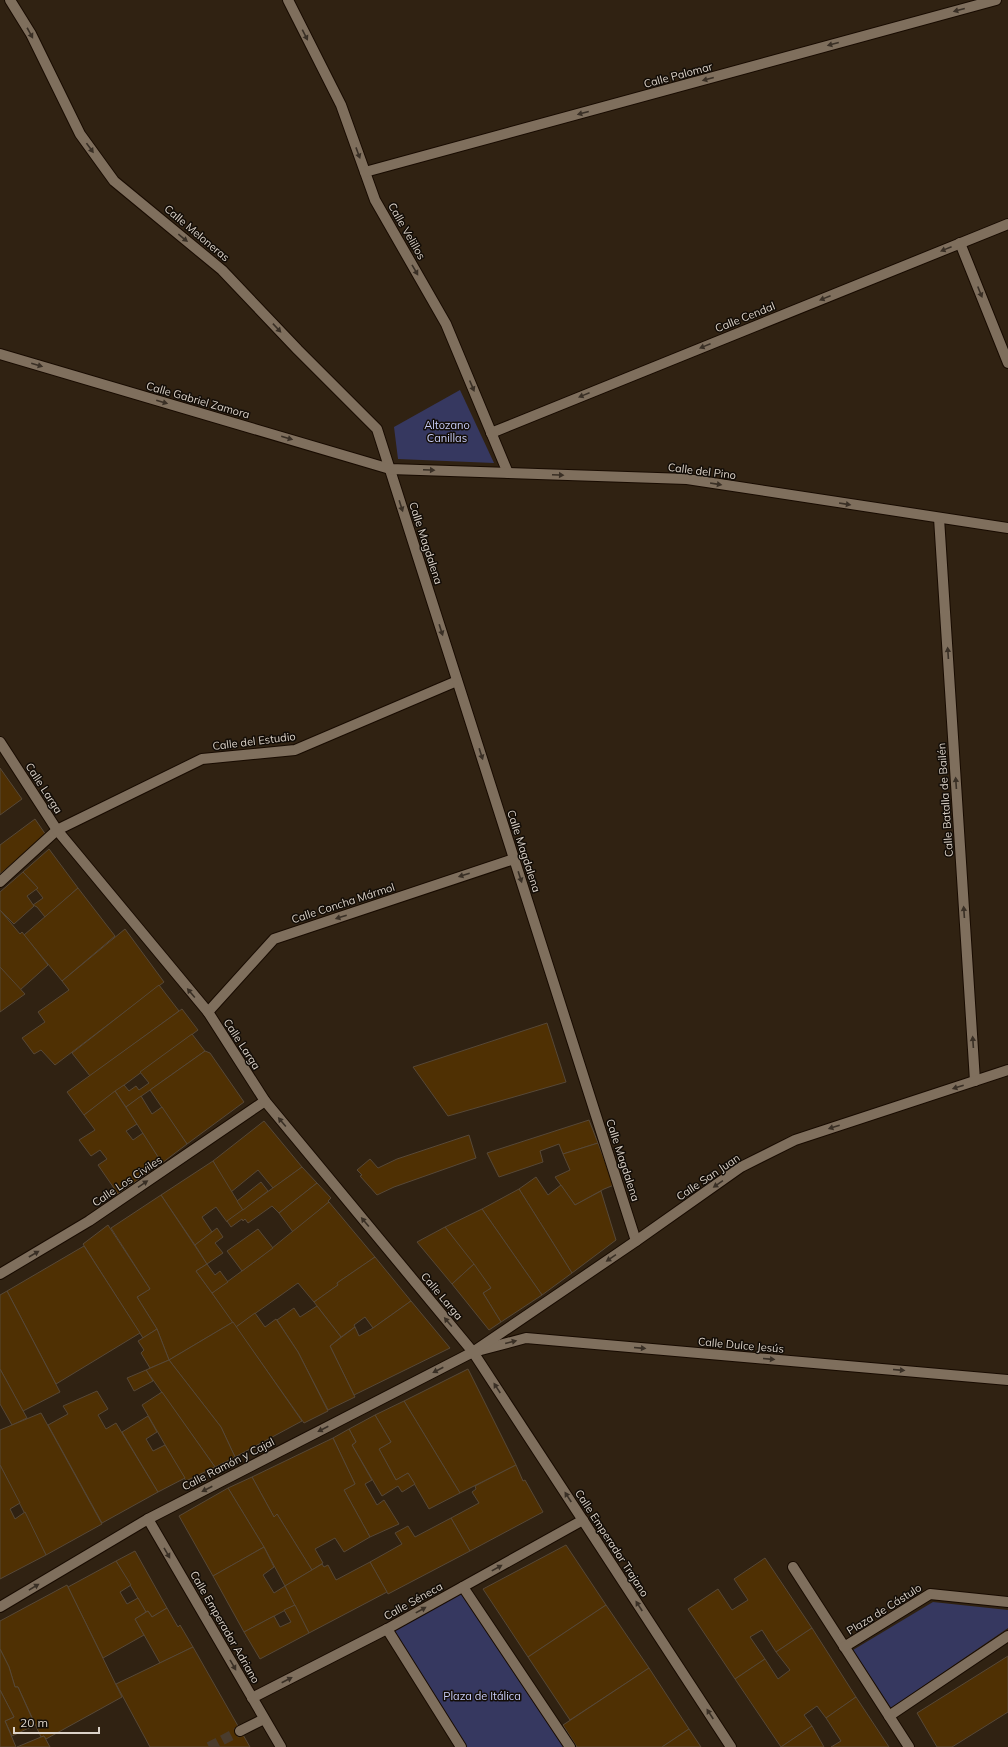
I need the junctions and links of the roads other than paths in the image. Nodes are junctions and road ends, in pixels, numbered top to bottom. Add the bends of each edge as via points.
1 (10, 0) edge
2 (288, 0) edge
3 (996, 0) edge
4 (365, 172) junction
5 (1008, 224) edge
6 (960, 243) junction
7 (0, 354) edge
8 (1008, 363) edge
9 (491, 433) junction
10 (390, 469) junction
11 (508, 473) junction
12 (940, 518) junction
13 (1008, 528) edge
14 (457, 681) junction
15 (0, 742) edge
16 (57, 830) junction
17 (514, 859) junction
18 (0, 882) edge
19 (208, 1012) junction
20 (1008, 1070) edge
21 (975, 1081) junction
22 (265, 1101) junction
23 (636, 1241) junction
24 (0, 1274) edge
25 (473, 1352) junction
26 (1008, 1380) edge
27 (148, 1519) junction
28 (583, 1520) junction
29 (793, 1566) dead end
30 (463, 1587) junction
31 (1008, 1602) edge
32 (0, 1607) edge
33 (387, 1629) junction
34 (1008, 1636) edge
35 (844, 1647) junction
36 (252, 1698) junction
37 (889, 1716) junction
38 (264, 1718) junction
39 (240, 1731) tunnel mouth
40 (281, 1747) edge
41 (461, 1747) edge
42 (570, 1747) edge
43 (731, 1747) edge
44 (909, 1747) edge

1 -> 10 street, Calle Meloneras via 31,34 80,134 114,181 222,270 377,428
2 -> 4 street, Calle Velillos via 340,105
3 -> 4 street, Calle Palomar
4 -> 9 street, Calle Velillos via 375,200 446,324
5 - 6 street, Calle Cendal
6 -> 8 street
6 -> 9 street, Calle Cendal
7 -> 10 street, Calle Gabriel Zamora
9 - 11 street, Calle Velillos
10 -> 11 street, Calle del Pino
10 -> 14 street, Calle Magdalena
11 -> 12 street, Calle del Pino via 687,479
12 - 13 street, Calle del Pino
21 -> 12 street, Calle Batalla de Bailén
14 - 16 street, Calle del Estudio via 295,750 202,759
14 -> 17 street, Calle Magdalena
15 - 16 street, Calle Larga
16 - 18 street, Calle del Estudio
19 -> 16 street, Calle Larga
17 -> 19 street, Calle Concha Mármol via 274,939
17 -> 23 street, Calle Magdalena
19 - 22 street, Calle Larga
20 - 21 street, Calle San Juan
21 -> 23 street, Calle San Juan via 795,1140 741,1167
24 -> 22 street, Calle Los Civiles via 89,1222
25 -> 22 street, Calle Larga
23 -> 25 street, Calle San Juan
25 -> 26 street, Calle Dulce Jesús via 526,1338
25 -> 27 street, Calle Ramón y Cajal
28 -> 25 street, Calle Emperador Trajano
32 -> 27 street, Calle Ramón y Cajal
27 -> 36 street, Calle Emperador Adriano
30 -> 28 street, Calle Séneca
43 -> 28 street, Calle Emperador Trajano
29 - 35 street, Plaza de Cástulo
33 -> 30 street, Calle Séneca
30 - 42 street
31 - 35 street, Plaza de Cástulo via 930,1594
36 -> 33 street, Calle Séneca
33 - 41 street
34 - 37 street
35 - 37 street, Plaza de Cástulo
36 - 38 street, Calle Emperador Adriano
37 - 44 street, Plaza de Cástulo
38 - 39 street
38 - 40 street, Calle Emperador Adriano

